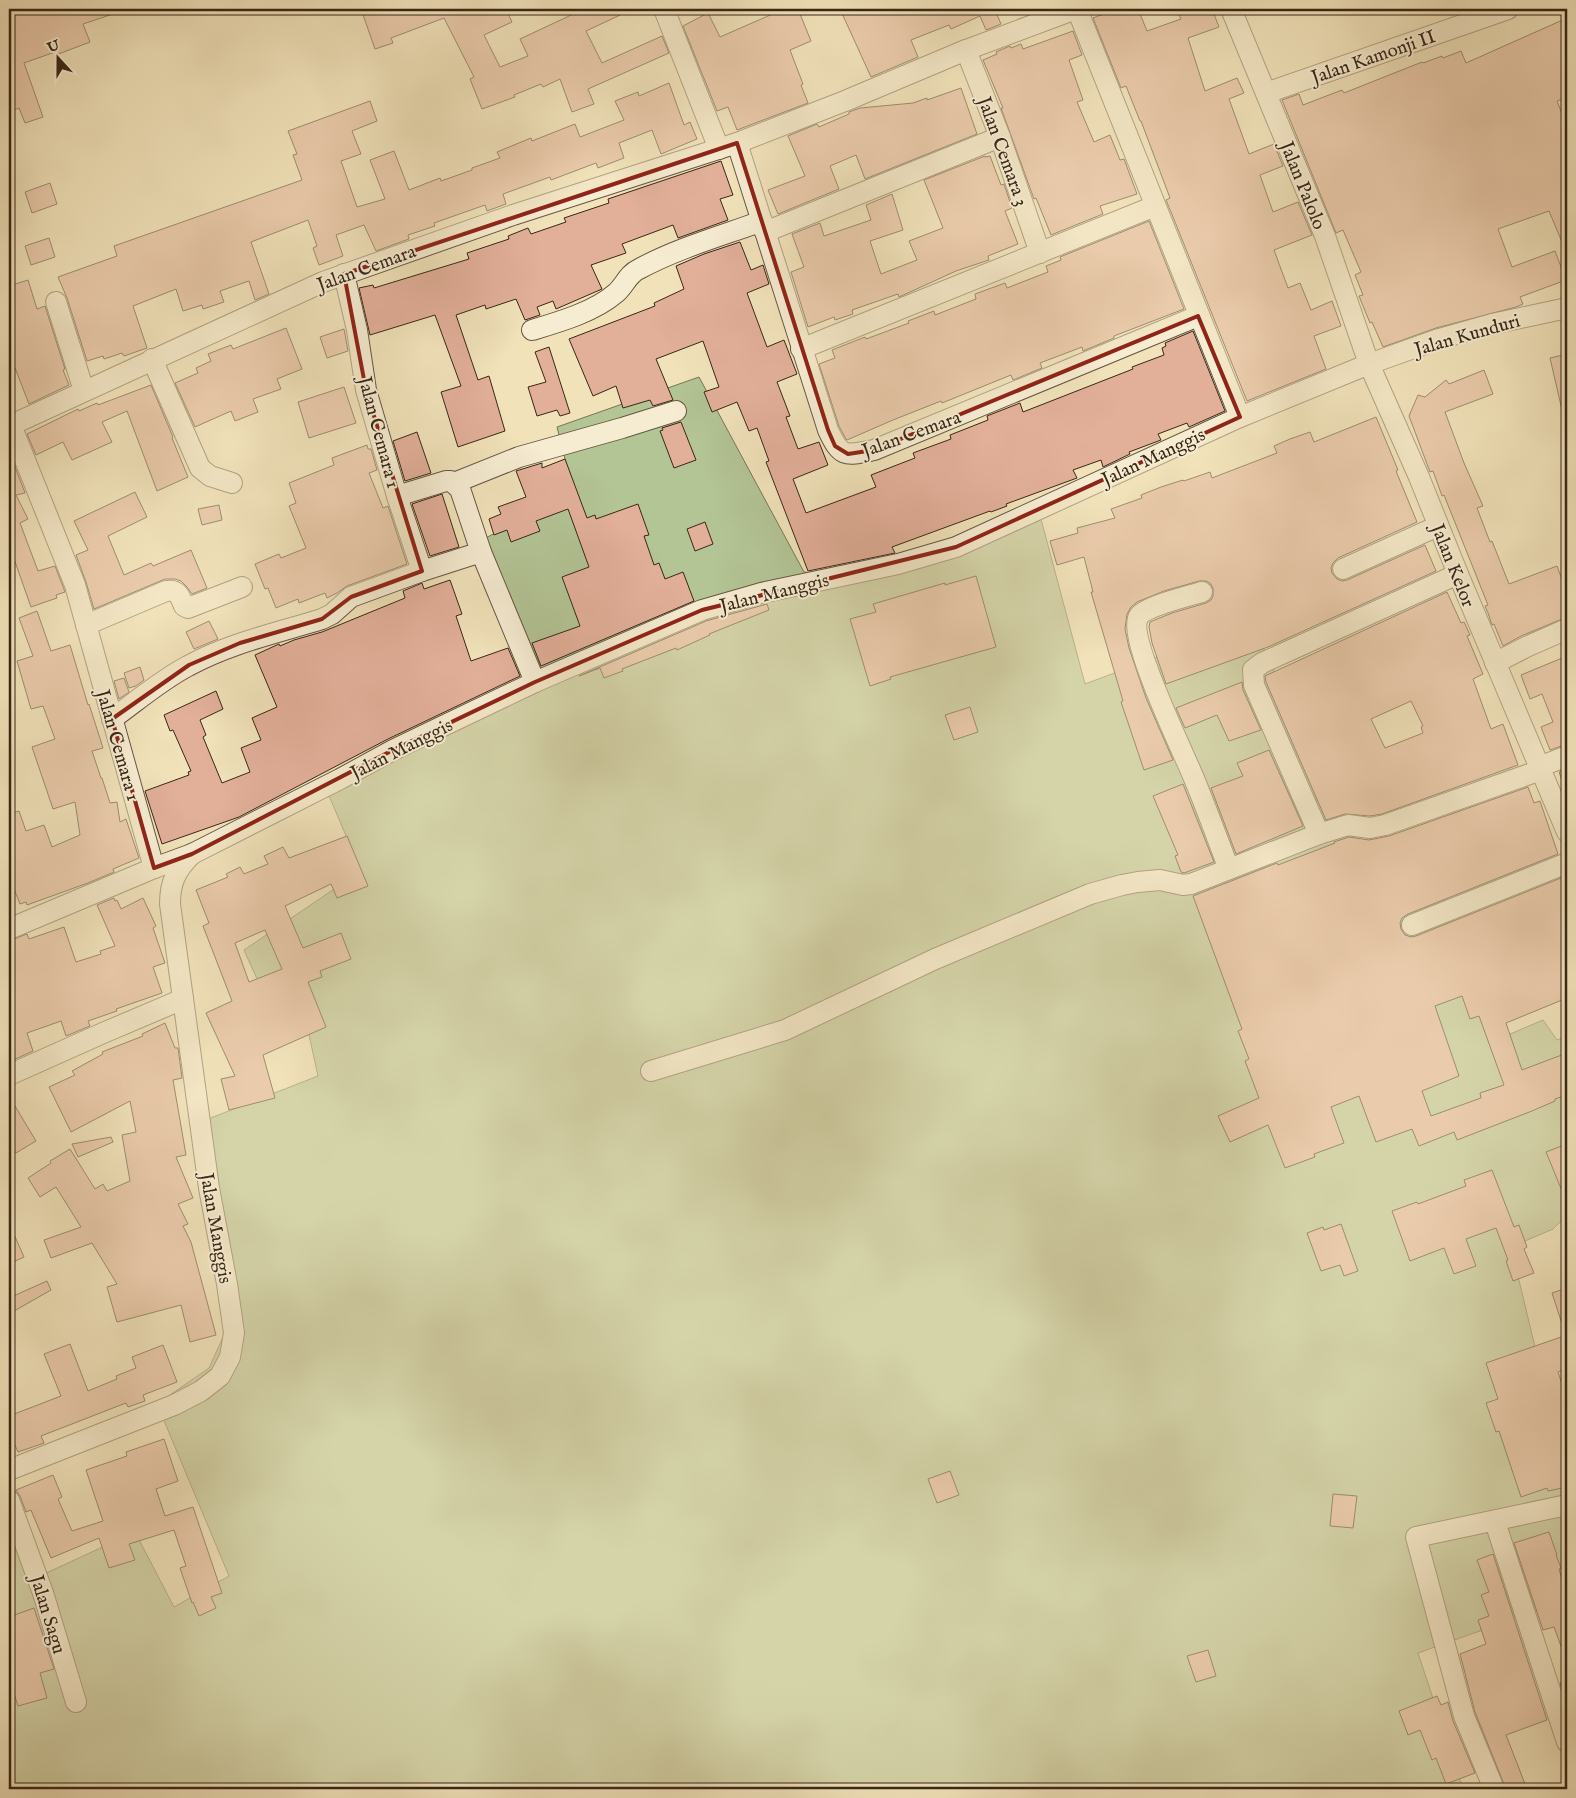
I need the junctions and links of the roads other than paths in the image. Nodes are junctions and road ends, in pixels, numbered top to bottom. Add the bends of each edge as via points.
1 (664, 9) edge
2 (1077, 9) edge
3 (1231, 9) edge
4 (1508, 9) edge
5 (966, 50) junction
6 (1266, 93) junction
7 (1000, 137) junction
8 (728, 146) junction
9 (1156, 206) junction
10 (764, 227) junction
11 (1040, 253) junction
12 (344, 274) junction
13 (56, 302) dead end
14 (1567, 308) edge
15 (1198, 316) junction
16 (532, 330) dead end
17 (801, 349) junction
18 (152, 359) junction
19 (1369, 364) junction
20 (84, 391) junction
21 (676, 411) dead end
22 (1240, 417) junction
23 (10, 425) edge
24 (232, 482) dead end
25 (454, 483) junction
26 (397, 496) junction
27 (1438, 526) junction
28 (481, 552) junction
29 (1343, 569) dead end
30 (422, 571) junction
31 (1458, 574) junction
32 (242, 587) dead end
33 (1202, 592) dead end
34 (86, 625) junction
35 (1567, 629) edge
36 (1495, 663) junction
37 (535, 682) junction
38 (112, 719) junction
39 (1567, 756) edge
40 (1540, 769) junction
41 (1567, 832) edge
42 (1320, 834) junction
43 (192, 854) junction
44 (1567, 862) edge
45 (154, 868) junction
46 (1229, 868) junction
47 (1412, 924) dead end
48 (9, 929) edge
49 (183, 999) junction
50 (651, 1071) dead end
51 (9, 1076) edge
52 (9, 1470) edge
53 (9, 1500) edge
54 (1567, 1506) edge
55 (1494, 1522) junction
56 (76, 1702) dead end
57 (1567, 1742) edge
58 (1494, 1789) edge

1 - 8 street
2 - 5 street, Jalan Cemara
2 - 9 street
3 - 6 street, Jalan Palolo
4 - 6 street, Jalan Kamonji II
5 - 7 street, Jalan Cemara 3
5 - 8 street, Jalan Cemara
6 - 19 street, Jalan Palolo via 1325,236
7 - 10 street
7 - 11 street, Jalan Cemara 3
8 - 10 street, Jalan Cemara
8 - 12 street, Jalan Cemara via 513,215
9 - 11 street
9 - 15 street
10 - 16 street via 671,254 631,274 616,293 597,306
10 - 17 street, Jalan Cemara
11 - 17 street
12 - 18 street, Jalan Cemara
12 - 26 street, Jalan Cemara 1 via 366,390
13 - 20 street
14 - 19 street, Jalan Kunduri via 1439,339
15 - 17 street, Jalan Cemara via 874,450 856,454 840,451 835,446
15 - 22 street
18 - 20 street, Jalan Cemara
18 - 24 street via 200,468 210,476
19 - 22 street, Jalan Manggis
19 - 27 street, Jalan Kelor
20 - 23 street, Jalan Cemara
21 - 25 street, Jalan Cemara 1 via 519,457
22 - 37 street, Jalan Manggis via 956,547 898,564 728,601
23 - 34 street, Jalan Cemara 1 via 75,585
25 - 26 street, Jalan Cemara 1 via 446,482
25 - 28 street via 460,488
26 - 30 street
27 - 29 street
27 - 31 street, Jalan Kelor
28 - 30 street
28 - 37 street
30 - 38 street via 351,596 322,619 240,643 196,662 172,674
31 - 36 street, Jalan Kelor
31 - 42 street via 1262,663 1253,670 1254,685
32 - 34 street via 188,608 179,593 166,591
33 - 46 street via 1142,612 1137,624 1154,688
34 - 38 street, Jalan Cemara 1
35 - 36 street
36 - 40 street, Jalan Kelor
37 - 43 street, Jalan Manggis via 393,750
38 - 45 street, Jalan Cemara 1
39 - 40 street
40 - 41 street, Jalan Kelor
40 - 42 street via 1385,825 1370,828 1348,825
42 - 46 street
43 - 45 street, Jalan Manggis
43 - 49 street, Jalan Manggis via 182,864 170,888
44 - 47 street
45 - 48 street, Jalan Manggis
46 - 50 street via 1192,884 1160,880 1138,882 1090,894 935,959 785,1030
49 - 51 street
49 - 52 street, Jalan Manggis via 210,1188 228,1284 234,1333 230,1357 220,1376 201,1391 174,1405
53 - 56 street, Jalan Sagu via 43,1593
54 - 55 street
55 - 57 street
55 - 58 street via 1416,1537 1464,1716

